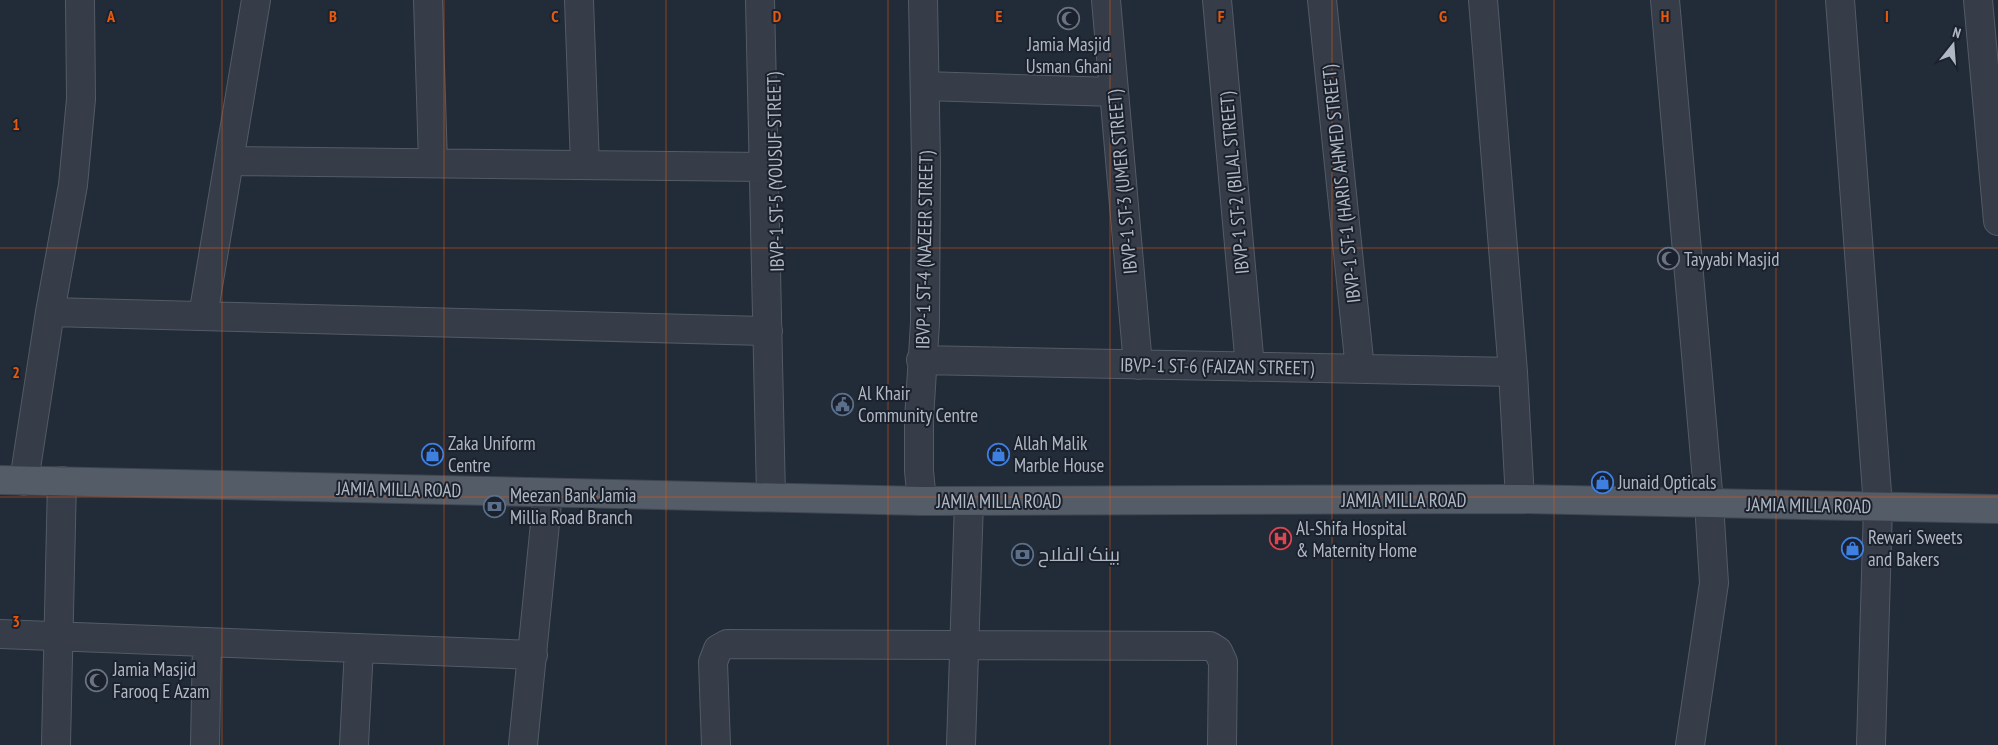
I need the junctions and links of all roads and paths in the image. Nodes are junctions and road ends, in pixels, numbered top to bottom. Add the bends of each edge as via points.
1 (80, 0) edge
2 (256, 0) edge
3 (428, 0) edge
4 (579, 0) edge
5 (760, 0) edge
6 (772, 0) edge
7 (923, 0) edge
8 (1106, 0) edge
9 (1217, 0) edge
10 (1322, 0) edge
11 (1484, 0) edge
12 (1665, 0) edge
13 (1840, 0) edge
14 (1978, 0) edge
15 (925, 86) junction
16 (1114, 92) junction
17 (229, 161) junction
18 (433, 163) junction
19 (585, 165) junction
20 (764, 167) junction
21 (1998, 221) edge
22 (50, 312) junction
23 (203, 316) junction
24 (773, 337) junction
25 (922, 360) junction
26 (1138, 365) junction
27 (1250, 367) junction
28 (1360, 368) junction
29 (1513, 372) junction
30 (12, 481) edge
31 (62, 481) junction
32 (548, 493) junction
33 (772, 496) junction
34 (1520, 500) junction
35 (922, 501) junction
36 (969, 501) junction
37 (1709, 503) junction
38 (1878, 506) junction
39 (1998, 509) edge
40 (0, 634) edge
41 (59, 636) junction
42 (207, 642) junction
43 (964, 644) junction
44 (359, 648) junction
45 (533, 655) junction
46 (56, 745) edge
47 (205, 745) edge
48 (354, 745) edge
49 (523, 745) edge
50 (716, 745) edge
51 (961, 745) edge
52 (1222, 745) edge
53 (1690, 745) edge
54 (1871, 745) edge

1 - 22 street via 81,99 73,185
2 - 17 street
3 - 18 street
4 - 19 street
5 - 20 street
6 - 24 street, IBVP-1 ST-5 (YOUSUF STREET)
7 - 15 street, IBVP-1 ST-4 (NAZEER STREET)
8 - 16 street, IBVP-1 ST-3 (UMER STREET)
9 - 27 street, IBVP-1 ST-2 (BILAL STREET)
10 - 28 street, IBVP-1 ST-1 (HARIS AHMED STREET)
11 - 29 street
12 - 37 street
13 - 38 street
14 - 21 street
15 - 16 street
15 - 25 street, IBVP-1 ST-4 (NAZEER STREET) via 925,323
16 - 26 street, IBVP-1 ST-3 (UMER STREET)
17 - 18 street
17 - 23 street
18 - 19 street
19 - 20 street
20 - 24 street
22 - 23 street
22 - 30 street
23 - 24 street
24 - 33 street
25 - 26 street, IBVP-1 ST-6 (FAIZAN STREET)
25 - 35 street, IBVP-1 ST-4 (NAZEER STREET) via 919,419
26 - 27 street, IBVP-1 ST-6 (FAIZAN STREET)
27 - 28 street, IBVP-1 ST-6 (FAIZAN STREET)
28 - 29 street, IBVP-1 ST-6 (FAIZAN STREET)
29 - 34 street
30 - 31 main road, JAMIA MILLA ROAD
31 - 32 main road, JAMIA MILLA ROAD
31 - 41 street
32 - 33 main road, JAMIA MILLA ROAD
32 - 45 street
33 - 35 main road, JAMIA MILLA ROAD
34 - 36 main road, JAMIA MILLA ROAD
34 - 37 main road, JAMIA MILLA ROAD
35 - 36 main road, JAMIA MILLA ROAD
36 - 43 street
37 - 38 main road, JAMIA MILLA ROAD
37 - 53 street via 1714,583
38 - 39 main road, JAMIA MILLA ROAD
38 - 54 street
40 - 41 street
41 - 42 street
41 - 46 street
42 - 44 street
42 - 47 street
43 - 50 street via 727,644 718,649 713,662
43 - 51 street
43 - 52 street via 1210,646 1218,651 1222,662
44 - 45 street
44 - 48 street
45 - 49 street

